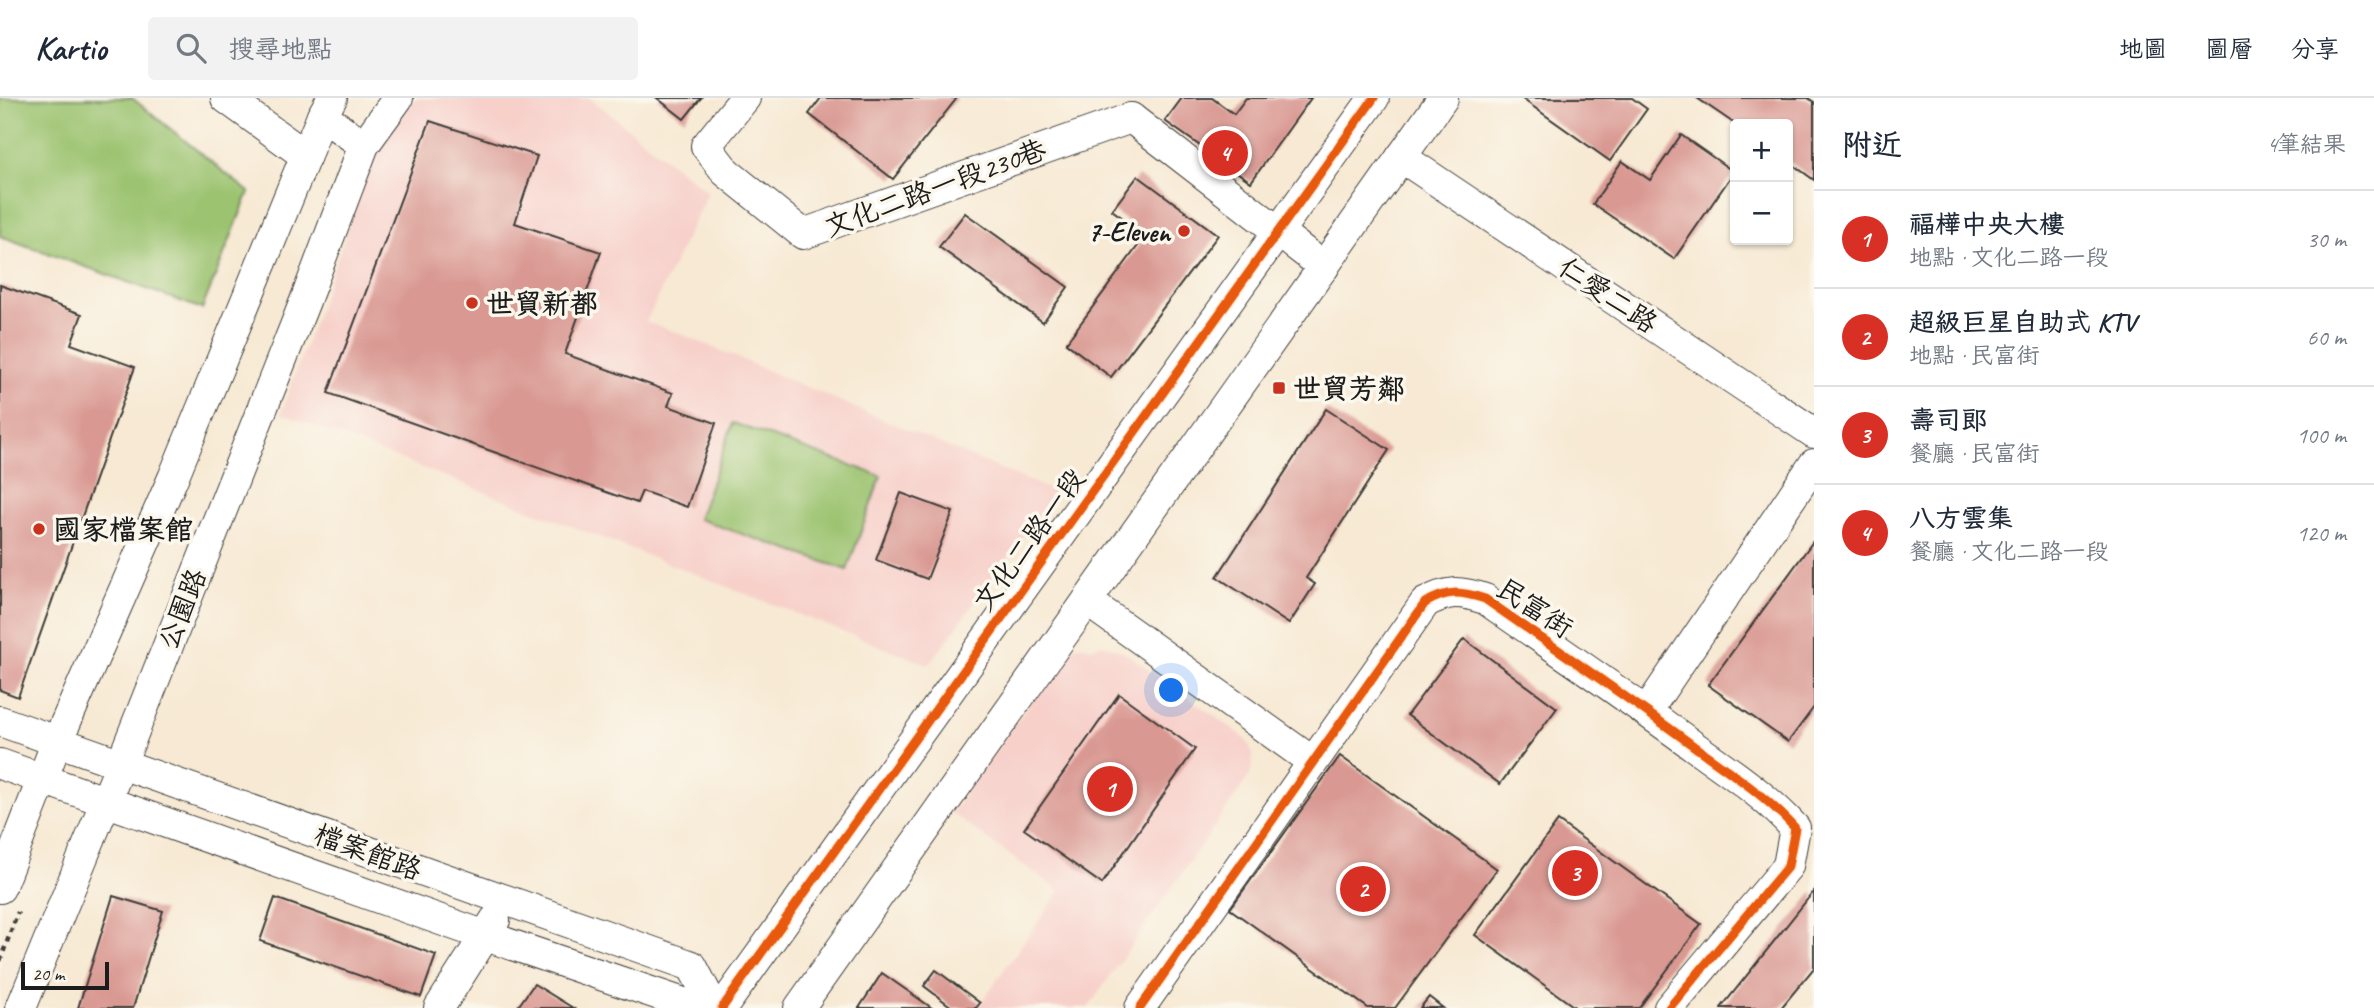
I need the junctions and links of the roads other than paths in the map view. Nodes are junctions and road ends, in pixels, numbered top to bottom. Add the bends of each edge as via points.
1 (226, 98) edge
2 (398, 98) edge
3 (745, 98) edge
4 (1374, 98) edge
5 (1443, 98) edge
6 (327, 107) edge
7 (1131, 108) edge
8 (364, 145) junction
9 (306, 156) junction
10 (1401, 157) junction
11 (1277, 233) junction
12 (1324, 267) junction
13 (1814, 433) edge
14 (1814, 464) edge
15 (1087, 601) junction
16 (1647, 711) junction
17 (0, 721) edge
18 (57, 741) junction
19 (1313, 762) junction
20 (0, 764) edge
21 (121, 764) junction
22 (42, 779) junction
23 (106, 802) junction
24 (0, 888) edge
25 (506, 901) junction
26 (486, 936) junction
27 (21, 1008) edge
28 (439, 1008) edge
29 (698, 1008) edge
30 (714, 1008) edge
31 (722, 1008) edge
32 (799, 1008) edge
33 (1140, 1008) edge
34 (1669, 1008) edge

1 - 9 street
2 - 8 street, 公園路
3 - 7 street, 文化二路一段230巷 via 706,146 726,172 803,234
4 - 11 street, 文化二路一段
5 - 10 street
6 - 8 street
6 - 9 street
7 - 11 street
8 - 21 street, 公園路
9 - 18 street via 173,478
10 - 12 street
10 - 13 street, 仁愛二路
11 - 12 street
11 - 31 street, 文化二路一段
12 - 15 street
14 - 16 street
15 - 19 street
15 - 32 street
16 - 19 street, 民富街 via 1485,599 1444,593 1425,603
16 - 34 street, 民富街 via 1755,790 1795,828 1788,866
17 - 18 street, 檔案館路
18 - 21 street, 檔案館路
18 - 22 street
19 - 33 street, 民富街
20 - 22 street, 檔案館路
21 - 23 street, 公園路
21 - 25 street, 檔案館路
22 - 23 street, 檔案館路
22 - 24 street
23 - 26 street, 檔案館路
23 - 27 street, 公園路
25 - 26 street
25 - 30 street, 檔案館路 via 692,966
26 - 28 street
26 - 29 street, 檔案館路

